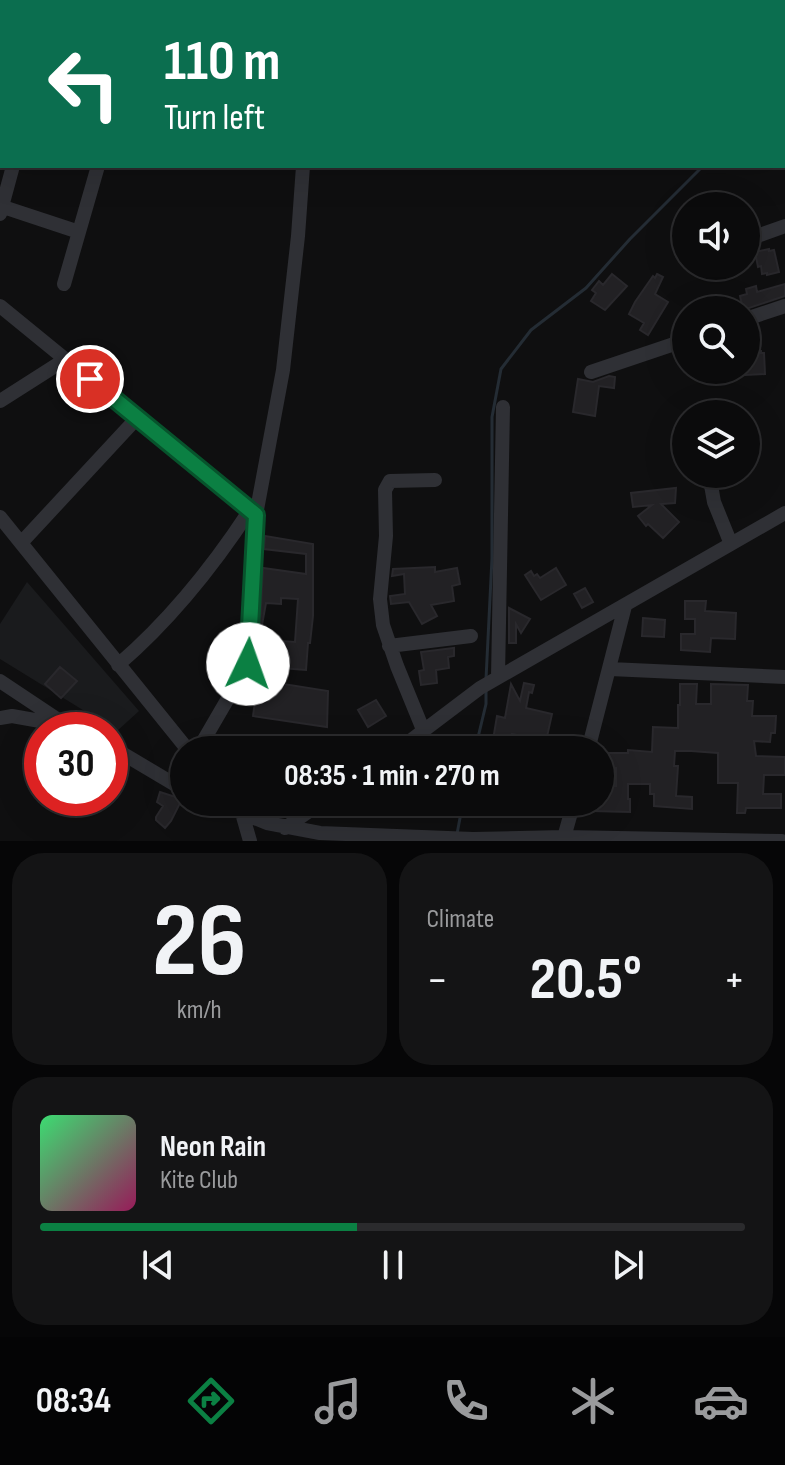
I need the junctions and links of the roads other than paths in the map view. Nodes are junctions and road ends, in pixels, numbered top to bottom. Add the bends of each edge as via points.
1 (12, 168) edge
2 (97, 168) edge
3 (303, 168) edge
4 (1, 209) edge
5 (785, 226) edge
6 (79, 232) junction
7 (760, 235) edge
8 (64, 284) dead end
9 (0, 306) edge
10 (785, 306) edge
11 (760, 314) edge
12 (672, 345) edge
13 (66, 359) junction
14 (591, 372) dead end
15 (0, 401) edge
16 (503, 407) dead end
17 (137, 418) junction
18 (435, 480) dead end
19 (712, 488) edge
20 (253, 512) junction
21 (785, 513) edge
22 (0, 517) edge
23 (21, 543) junction
24 (731, 544) junction
25 (625, 606) junction
26 (471, 636) dead end
27 (389, 646) junction
28 (118, 665) junction
29 (610, 669) junction
30 (785, 677) edge
31 (496, 679) junction
32 (0, 681) edge
33 (49, 712) edge
34 (0, 718) edge
35 (24, 718) edge
36 (424, 732) junction
37 (176, 736) edge
38 (206, 736) edge
39 (418, 736) edge
40 (592, 736) edge
41 (128, 757) edge
42 (170, 782) edge
43 (240, 816) edge
44 (253, 816) edge
45 (302, 816) edge
46 (570, 816) edge
47 (285, 828) junction
48 (564, 839) edge
49 (250, 841) edge
50 (762, 841) edge
51 (782, 841) edge

1 - 4 street
2 - 6 street
3 - 20 street via 283,370
4 - 6 street
5 - 7 street
6 - 8 street
9 - 13 street
10 - 11 street
12 - 14 street
13 - 15 street
13 - 17 street
16 - 31 street
17 - 20 street
17 - 23 street
18 - 27 street via 390,481 385,490 380,599
19 - 24 street
20 - 28 street via 187,593
20 - 38 street via 248,664
21 - 24 street
22 - 23 street
23 - 28 street
24 - 25 street
25 - 29 street
25 - 31 street
26 - 27 street
27 - 36 street
28 - 37 street
29 - 30 street
29 - 40 street
31 - 36 street
32 - 33 street
34 - 35 street
36 - 39 street
41 - 42 street
43 - 49 street
44 - 47 street
45 - 47 street
46 - 48 street
47 - 48 street
48 - 50 street
50 - 51 street

